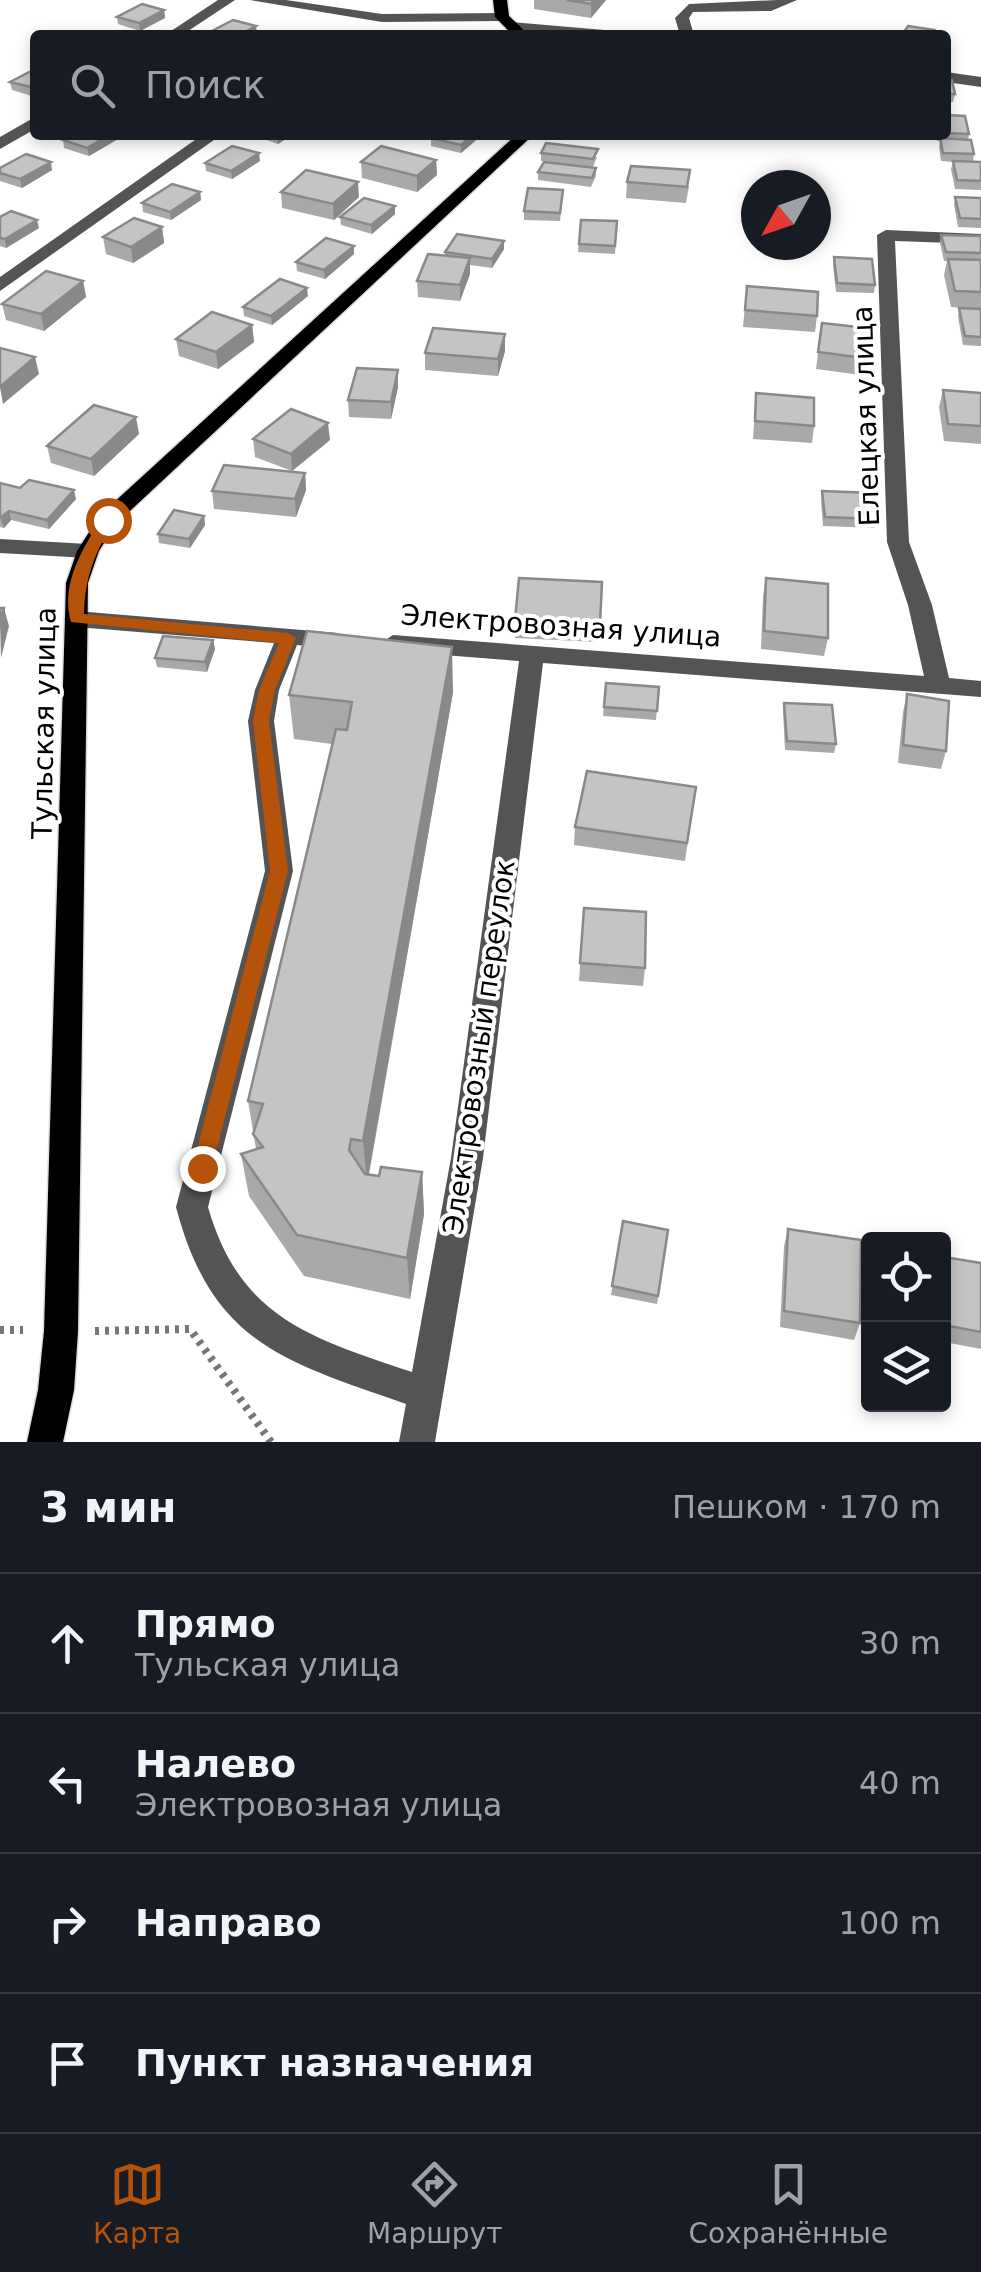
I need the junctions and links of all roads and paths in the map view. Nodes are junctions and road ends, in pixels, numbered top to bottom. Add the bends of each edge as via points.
1 (228, 0) edge
2 (257, 0) edge
3 (500, 0) edge
4 (790, 0) edge
5 (369, 25) dead end
6 (512, 26) edge
7 (180, 30) edge
8 (362, 30) edge
9 (558, 30) edge
10 (686, 30) edge
11 (951, 79) edge
12 (981, 82) edge
13 (30, 125) edge
14 (206, 140) edge
15 (520, 140) edge
16 (0, 144) edge
17 (981, 239) edge
18 (0, 285) edge
19 (0, 546) edge
20 (88, 551) junction
21 (76, 619) junction
22 (288, 638) junction
23 (532, 652) junction
24 (938, 686) junction
25 (981, 689) edge
26 (0, 1330) edge
27 (61, 1332) junction
28 (425, 1394) junction
29 (45, 1442) edge
30 (271, 1442) edge
31 (417, 1442) edge

1 - 7 street
2 - 6 street via 382,18
3 - 6 main road
4 - 10 street via 771,7 689,8 682,18
5 - 8 street
6 - 9 street
11 - 12 street
13 - 16 street
14 - 18 street
15 - 20 main road, Тульская улица via 108,520
17 - 24 street, Елецкая улица via 886,234 898,542
19 - 20 street
20 - 21 main road, Тульская улица via 77,582
21 - 22 street, Электровозная улица
21 - 27 main road, Тульская улица
22 - 23 street, Электровозная улица
22 - 28 street via 261,721 279,871 192,1207 197,1239 226,1292 270,1332
23 - 24 street, Электровозная улица
23 - 28 street, Электровозный переулок via 467,1158
24 - 25 street, Электровозная улица
26 - 27 path
27 - 29 main road, Тульская улица
27 - 30 path via 190,1329
28 - 31 street, Электровозный переулок

